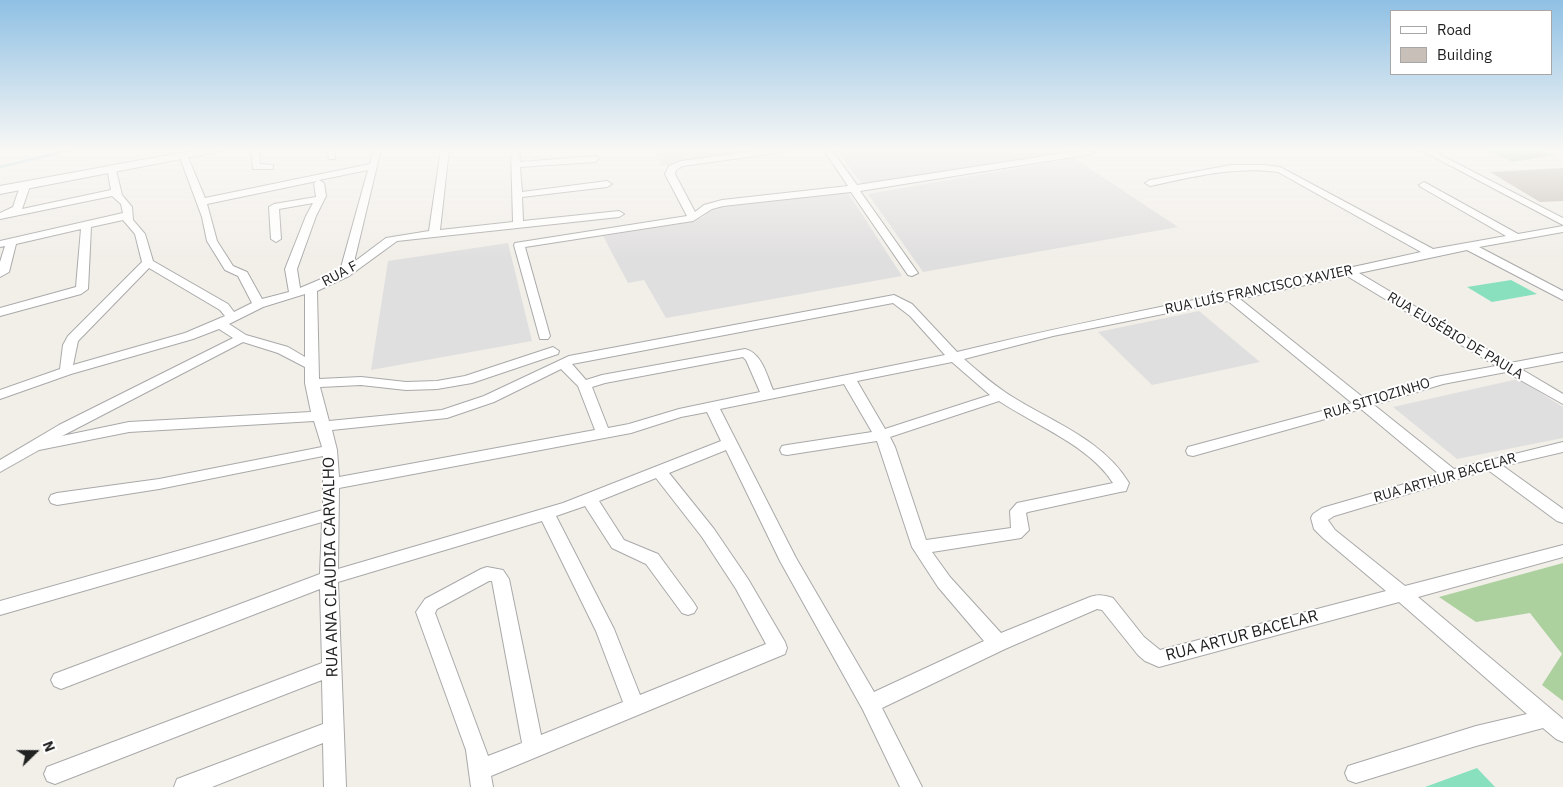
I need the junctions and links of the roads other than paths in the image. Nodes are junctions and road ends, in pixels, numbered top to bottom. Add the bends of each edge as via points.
1 (25, 186) joint
2 (116, 186) edge
3 (195, 186) edge
4 (279, 186) edge
5 (319, 186) edge
6 (369, 186) edge
7 (440, 186) edge
8 (517, 186) edge
9 (593, 186) edge
10 (676, 186) edge
11 (871, 186) edge
12 (1309, 186) edge
13 (1427, 186) edge
14 (1493, 186) edge
15 (854, 188) junction
16 (0, 190) edge
17 (117, 192) junction
18 (517, 195) junction
19 (320, 199) junction
20 (201, 202) junction
21 (619, 214) dead end
22 (4, 215) edge
23 (128, 216) junction
24 (693, 218) junction
25 (1563, 222) edge
26 (518, 224) junction
27 (86, 225) junction
28 (1563, 228) edge
29 (434, 234) junction
30 (1515, 237) junction
31 (276, 239) dead end
32 (5, 243) edge
33 (1470, 247) junction
34 (1431, 253) junction
35 (148, 263) junction
36 (1347, 271) junction
37 (912, 273) dead end
38 (0, 274) edge
39 (345, 274) junction
40 (303, 291) junction
41 (1563, 296) edge
42 (1230, 297) junction
43 (259, 304) junction
44 (0, 312) edge
45 (232, 317) junction
46 (220, 324) junction
47 (544, 336) dead end
48 (242, 338) junction
49 (553, 351) dead end
50 (955, 357) junction
51 (1563, 357) edge
52 (563, 363) junction
53 (311, 365) junction
54 (1510, 368) junction
55 (66, 371) junction
56 (848, 378) junction
57 (312, 383) junction
58 (584, 385) junction
59 (768, 394) junction
60 (0, 395) edge
61 (1001, 396) junction
62 (1563, 400) edge
63 (1362, 404) junction
64 (711, 406) junction
65 (322, 421) junction
66 (603, 434) junction
67 (882, 435) junction
68 (730, 443) junction
69 (35, 446) junction
70 (1563, 447) edge
71 (330, 450) junction
72 (786, 450) dead end
73 (1193, 451) dead end
74 (1490, 464) junction
75 (0, 467) edge
76 (659, 472) junction
77 (1451, 475) junction
78 (331, 484) junction
79 (57, 498) dead end
80 (589, 499) junction
81 (330, 514) junction
82 (547, 514) junction
83 (1563, 517) edge
84 (920, 547) junction
85 (1563, 551) edge
86 (329, 578) junction
87 (1402, 594) junction
88 (0, 608) edge
89 (688, 608) dead end
90 (998, 643) junction
91 (332, 668) junction
92 (61, 680) dead end
93 (870, 704) junction
94 (635, 707) junction
95 (1546, 718) junction
96 (334, 729) junction
97 (1563, 732) edge
98 (532, 748) junction
99 (1356, 773) dead end
100 (56, 774) dead end
101 (481, 778) edge
102 (185, 787) edge
103 (335, 787) edge
104 (911, 787) edge

1 - 16 street
1 - 22 street via 20,205 14,212
2 - 17 street
3 - 20 street
4 - 20 street
5 - 19 street
6 - 39 street
7 - 29 street
8 - 18 street
9 - 18 street
10 - 24 street
11 - 15 street
12 - 34 street
13 - 30 street
14 - 25 street
15 - 24 street via 722,203 708,207
15 - 37 street
17 - 22 street
17 - 23 street via 129,209
18 - 26 street
19 - 31 street via 274,208
19 - 40 street, RUA ANA CLAUDIA CARVALHO via 291,269
20 - 43 street via 212,241 228,268 243,274
21 - 26 street, RUA F
23 - 27 street
23 - 35 street via 128,221 142,237
24 - 47 street via 519,245
26 - 29 street, RUA F
27 - 32 street
27 - 44 street via 82,289
28 - 30 street, RUA LUÍS FRANCISCO XAVIER
29 - 39 street, RUA F via 390,240
30 - 33 street, RUA LUÍS FRANCISCO XAVIER
32 - 38 street via 3,272
33 - 34 street, RUA LUÍS FRANCISCO XAVIER
33 - 41 street
34 - 36 street, RUA LUÍS FRANCISCO XAVIER
35 - 45 street via 224,307
35 - 55 street via 72,339
36 - 42 street, RUA LUÍS FRANCISCO XAVIER
36 - 54 street, RUA EUSÉBIO DE PAULA
39 - 40 street, RUA F
40 - 43 street, RUA F
40 - 53 street, RUA ANA CLAUDIA CARVALHO
42 - 50 street, RUA LUÍS FRANCISCO XAVIER via 1053,332
42 - 63 street
43 - 45 street, RUA F
45 - 46 street, RUA F
46 - 48 street
46 - 55 street, RUA F
48 - 53 street via 282,350
48 - 69 street
49 - 57 street via 468,380 443,385 406,386 349,381
50 - 52 street via 904,305 894,299 616,350
50 - 56 street, RUA LUÍS FRANCISCO XAVIER
50 - 61 street
51 - 54 street, RUA SITIOZINHO
52 - 58 street
52 - 65 street via 460,411 442,415
53 - 57 street, RUA ANA CLAUDIA CARVALHO
54 - 62 street, RUA EUSÉBIO DE PAULA
54 - 63 street, RUA SITIOZINHO via 1441,380
55 - 60 street, RUA F
56 - 59 street, RUA LUÍS FRANCISCO XAVIER
56 - 67 street
57 - 65 street, RUA ANA CLAUDIA CARVALHO
58 - 59 street via 745,353 752,358
58 - 66 street
59 - 64 street, RUA LUÍS FRANCISCO XAVIER
61 - 67 street
61 - 84 street via 1080,444 1111,470 1120,480 1120,485 1024,507 1018,511 1021,530 1015,534
63 - 73 street, RUA SITIOZINHO
63 - 77 street
64 - 66 street, RUA LUÍS FRANCISCO XAVIER
64 - 68 street
65 - 69 street via 129,427
65 - 71 street, RUA ANA CLAUDIA CARVALHO
66 - 78 street, RUA LUÍS FRANCISCO XAVIER
67 - 72 street
67 - 84 street
68 - 76 street
68 - 93 street via 789,561
69 - 75 street
70 - 74 street, RUA ARTHUR BACELAR
71 - 78 street, RUA ANA CLAUDIA CARVALHO
71 - 79 street via 159,484
74 - 77 street, RUA ARTHUR BACELAR
74 - 83 street
76 - 80 street
76 - 94 street via 742,584 778,648
77 - 87 street, RUA ARTHUR BACELAR via 1328,512 1319,518 1320,525
78 - 81 street, RUA ANA CLAUDIA CARVALHO
80 - 82 street
80 - 89 street via 618,544 652,559
81 - 86 street, RUA ANA CLAUDIA CARVALHO
81 - 88 street
82 - 86 street
82 - 94 street via 606,629
84 - 90 street via 944,582
85 - 87 street, RUA ARTUR BACELAR
86 - 91 street, RUA ANA CLAUDIA CARVALHO
86 - 92 street
87 - 90 street, RUA ARTUR BACELAR via 1161,658 1147,653 1116,612 1102,602
87 - 95 street
90 - 93 street, RUA ARTUR BACELAR
91 - 96 street, RUA ANA CLAUDIA CARVALHO
91 - 100 street
93 - 104 street
94 - 98 street
95 - 97 street
95 - 99 street
96 - 102 street
96 - 103 street, RUA ANA CLAUDIA CARVALHO
98 - 101 street
98 - 101 street via 500,579 487,574 431,604 425,612 477,750

